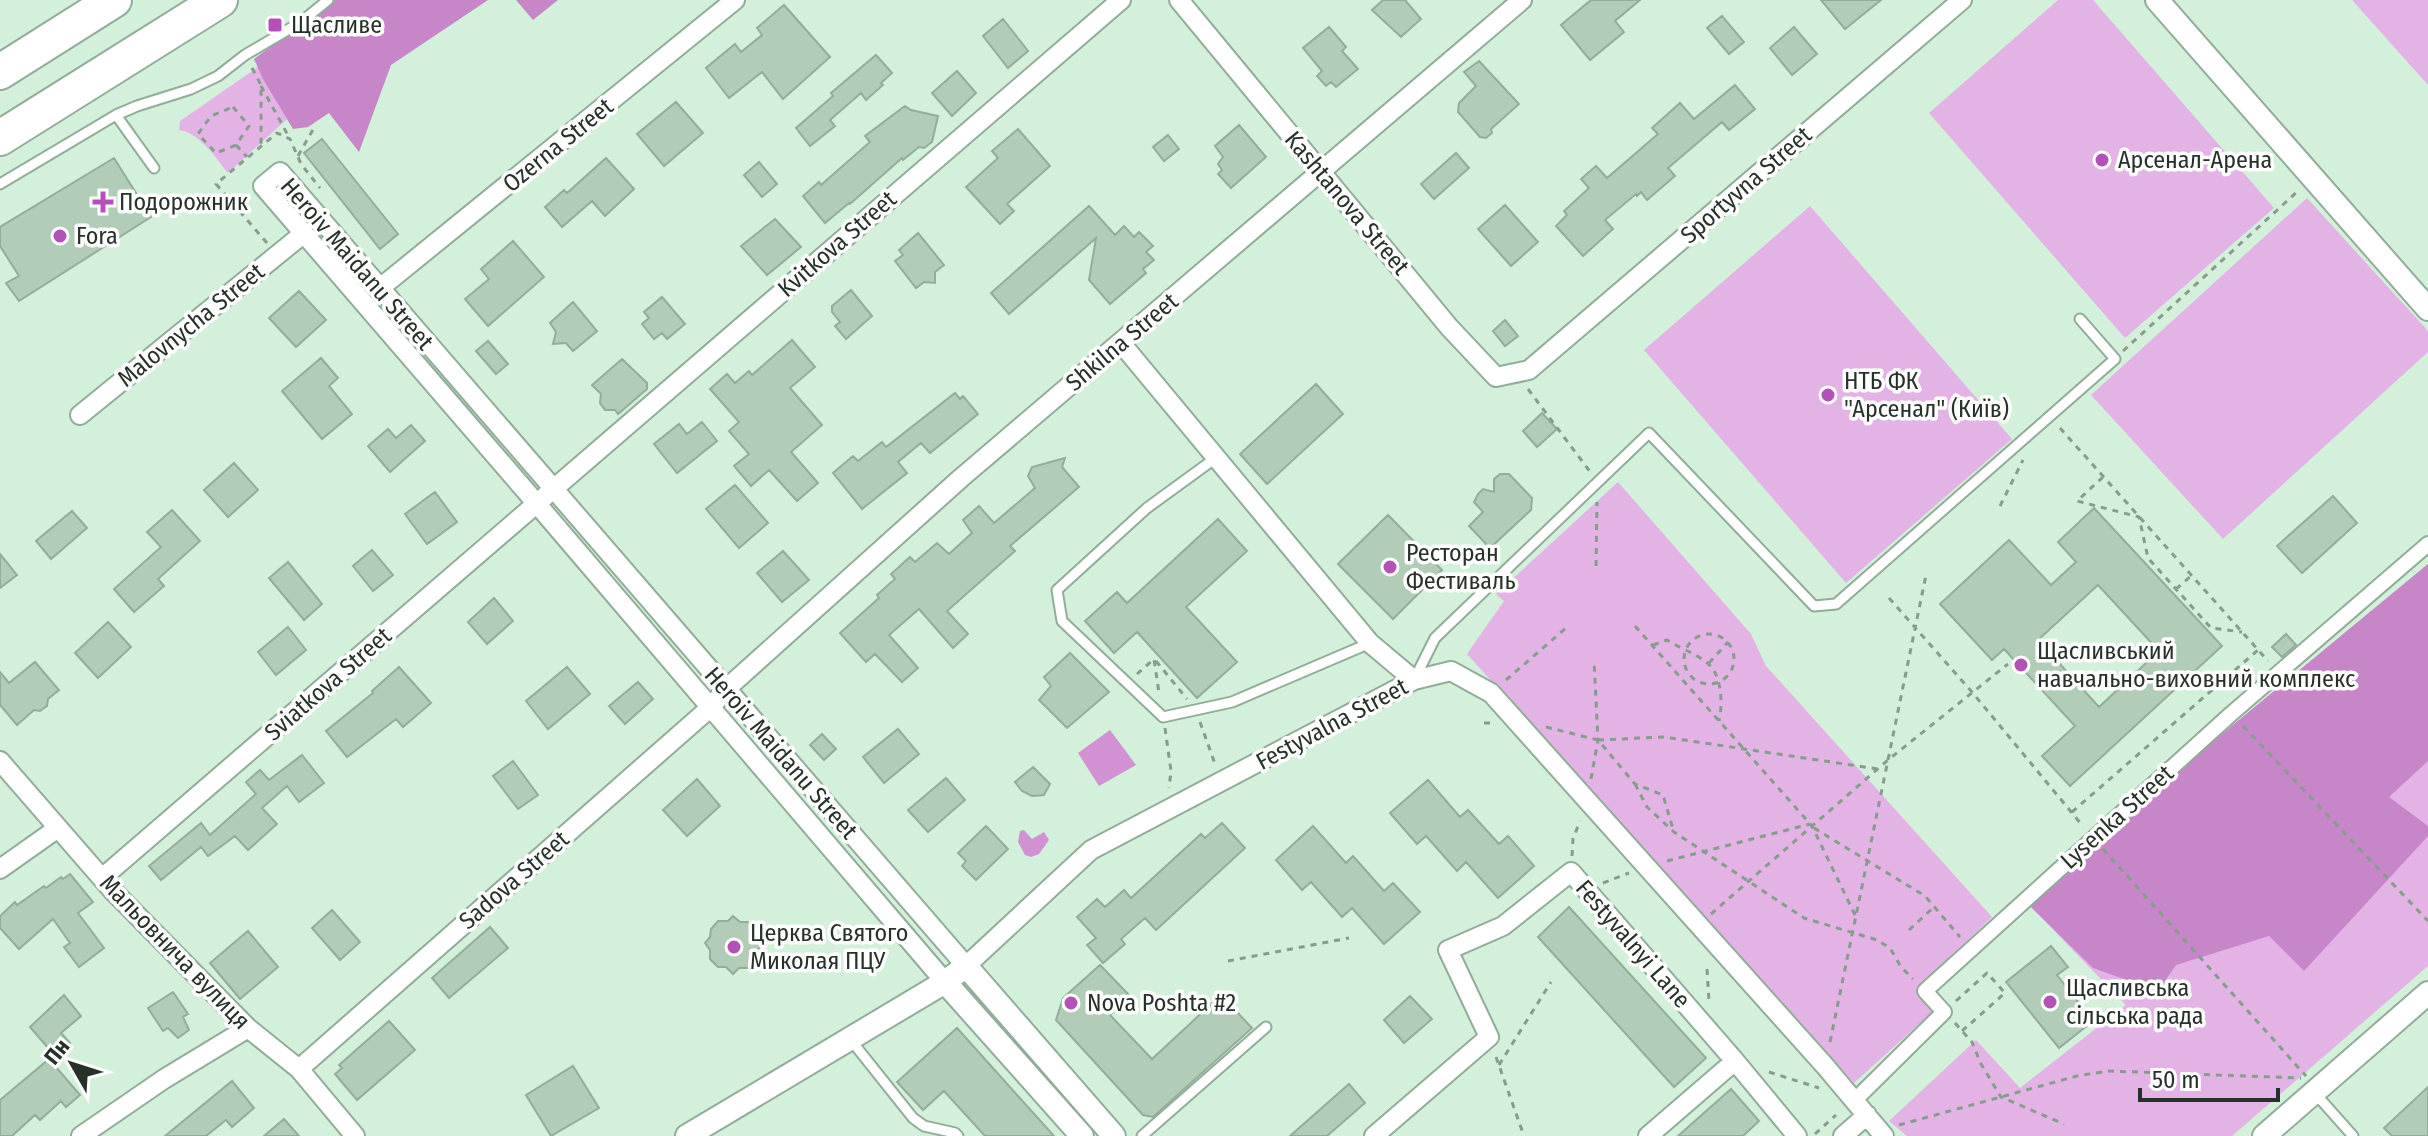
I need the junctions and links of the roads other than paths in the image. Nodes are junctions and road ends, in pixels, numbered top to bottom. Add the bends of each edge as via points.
1 (114, 0) edge
2 (220, 0) edge
3 (328, 0) edge
4 (735, 0) edge
5 (1121, 0) edge
6 (1179, 0) edge
7 (1522, 0) edge
8 (1962, 0) edge
9 (2157, 0) edge
10 (0, 72) edge
11 (116, 115) junction
12 (0, 138) edge
13 (154, 168) dead end
14 (1322, 173) junction
15 (0, 184) edge
16 (303, 234) junction
17 (380, 288) junction
18 (2428, 309) edge
19 (2080, 319) dead end
20 (1121, 343) junction
21 (1523, 371) joint
22 (80, 415) dead end
23 (1217, 457) junction
24 (554, 489) junction
25 (537, 504) junction
26 (2428, 544) edge
27 (1370, 643) junction
28 (1414, 680) junction
29 (726, 689) junction
30 (711, 707) junction
31 (0, 761) edge
32 (58, 828) junction
33 (0, 869) edge
34 (102, 878) junction
35 (966, 966) junction
36 (945, 982) junction
37 (2428, 993) edge
38 (1266, 1027) dead end
39 (248, 1028) junction
40 (850, 1039) junction
41 (1735, 1061) junction
42 (299, 1069) junction
43 (2311, 1086) junction
44 (1861, 1107) junction
45 (1882, 1134) edge
46 (81, 1136) edge
47 (355, 1136) edge
48 (687, 1136) edge
49 (958, 1136) edge
50 (1082, 1136) edge
51 (1114, 1136) edge
52 (1142, 1136) edge
53 (1374, 1136) edge
54 (1648, 1136) edge
55 (1797, 1136) edge
56 (1843, 1136) edge
57 (2264, 1136) edge
58 (2353, 1136) edge

1 - 10 highway
2 - 12 highway
3 - 11 lane via 218,76
4 - 17 street, Ozerna Street
5 - 24 street, Kvitkova Street
6 - 14 street, Kashtanova Street
7 - 14 street, Shkilna Street
8 - 21 street, Sportyvna Street
9 - 18 street
11 - 13 lane
11 - 15 lane
14 - 20 street, Shkilna Street
14 - 21 street, Kashtanova Street via 1496,377
16 - 17 street, Heroiv Maidanu Street via 263,186 280,172
16 - 22 street, Malovnycha Street
16 - 25 street, Heroiv Maidanu Street
17 - 24 street, Heroiv Maidanu Street
19 - 28 lane via 2115,359 1836,604 1814,606 1649,433 1435,638
20 - 23 street
20 - 29 street, Shkilna Street
23 - 27 street
23 - 27 lane via 1147,508 1057,590 1062,621 1163,717 1232,702
24 - 25 street, Sviatkova Street
24 - 29 street, Heroiv Maidanu Street
25 - 30 street, Heroiv Maidanu Street
25 - 34 street, Sviatkova Street
26 - 44 street, Lysenka Street via 1925,991 1944,1012
27 - 28 street
28 - 35 street, Festyvalna Street via 1091,850
28 - 44 street, Festyvalna Street via 1451,671 1491,693
29 - 30 street, Sadova Street
29 - 35 street, Heroiv Maidanu Street
30 - 36 street, Heroiv Maidanu Street
30 - 42 street, Sadova Street
31 - 32 street, Мальовнича вулиця
32 - 33 street
32 - 34 street, Мальовнича вулиця
34 - 39 street, Мальовнича вулиця
35 - 36 street, Festyvalna Street
35 - 51 street, Heroiv Maidanu Street
36 - 40 street, Festyvalna Street
36 - 50 street, Heroiv Maidanu Street
37 - 43 street
38 - 52 lane
39 - 42 street, Мальовнича вулиця
39 - 46 street
40 - 48 street, Festyvalna Street
40 - 49 lane via 913,1118
41 - 53 street, Festyvalnyi Lane via 1575,878 1503,926 1448,950 1489,1037
41 - 54 street
41 - 55 street, Festyvalnyi Lane
42 - 47 street, Мальовнича вулиця
43 - 57 street
43 - 58 lane
44 - 45 street, Festyvalna Street
44 - 56 street

